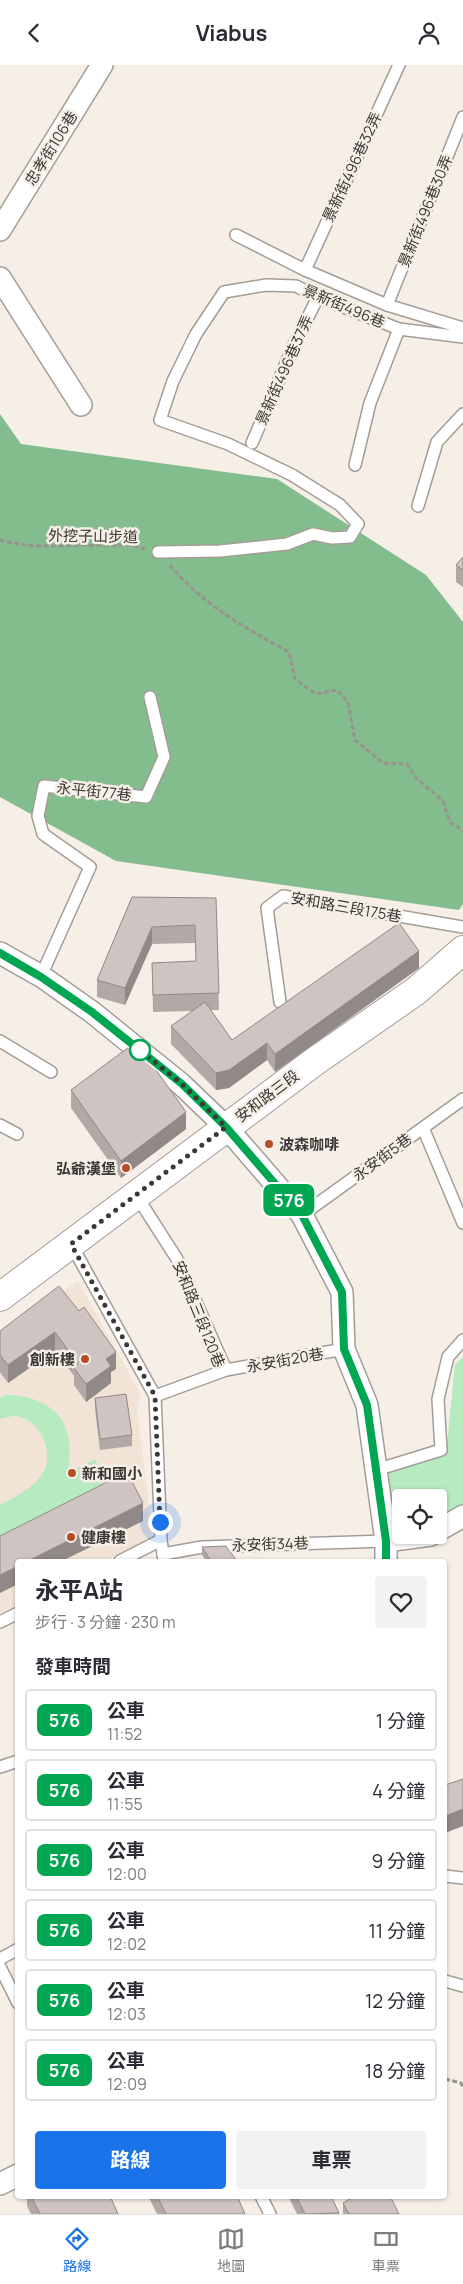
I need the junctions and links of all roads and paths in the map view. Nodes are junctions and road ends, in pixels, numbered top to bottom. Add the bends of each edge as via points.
1 (102, 65) edge
2 (400, 65) edge
3 (463, 117) edge
4 (0, 230) edge
5 (236, 235) dead end
6 (304, 270) junction
7 (0, 278) edge
8 (318, 297) junction
9 (387, 305) junction
10 (463, 328) edge
11 (398, 329) junction
12 (463, 337) edge
13 (80, 405) dead end
14 (463, 414) edge
15 (252, 443) dead end
16 (356, 465) dead end
17 (418, 506) dead end
18 (0, 539) edge
19 (158, 552) junction
20 (150, 697) dead end
21 (463, 831) edge
22 (463, 927) edge
23 (463, 950) edge
24 (2, 959) edge
25 (41, 977) junction
26 (280, 1002) dead end
27 (0, 1041) edge
28 (51, 1072) dead end
29 (463, 1099) edge
30 (0, 1125) edge
31 (226, 1127) junction
32 (423, 1128) junction
33 (17, 1134) dead end
34 (136, 1195) junction
35 (302, 1215) junction
36 (463, 1223) edge
37 (71, 1244) junction
38 (0, 1297) edge
39 (463, 1340) edge
40 (344, 1349) junction
41 (226, 1371) junction
42 (155, 1396) junction
43 (376, 1471) junction
44 (463, 1516) edge
45 (447, 1525) edge
46 (160, 1541) junction
47 (405, 1544) edge
48 (386, 1551) edge
49 (124, 1559) edge
50 (165, 1559) edge
51 (15, 1614) edge
52 (0, 1622) edge
53 (15, 1762) edge
54 (0, 1767) edge
55 (447, 1876) edge
56 (463, 1878) edge
57 (15, 1951) edge
58 (0, 1959) edge
59 (0, 1967) edge
60 (447, 1982) edge
61 (463, 1986) edge
62 (15, 1997) edge
63 (447, 2080) edge
64 (463, 2088) edge
65 (15, 2176) edge
66 (0, 2184) edge
67 (262, 2199) edge
68 (270, 2214) edge

1 - 4 street, 忠孝街106巷
2 - 6 lane, 景新街496巷32弄
3 - 9 lane, 景新街496巷30弄
5 - 6 lane, 景新街496巷
6 - 9 lane, 景新街496巷
7 - 13 street
8 - 11 lane, 景新街496巷
8 - 15 lane, 景新街496巷37弄
8 - 19 lane, 景新街496巷 via 296,286 266,285 224,292 196,334 173,381 160,420 228,444 292,475 340,505 358,524 350,537 314,534 286,544 220,551
9 - 10 lane, 景新街496巷
11 - 12 lane, 景新街496巷
11 - 16 lane via 370,403
14 - 17 lane via 437,442
18 - 19 path, 外挖子山步道 via 33,546 131,545
19 - 21 path, 外挖子山步道 via 184,582 228,619 289,652 295,679 316,694 338,690 348,702 355,741 383,763 407,764 416,778 443,801 450,822
20 - 25 lane, 永平街77巷 via 164,757 146,797 44,786 38,816 43,834 90,867
22 - 26 lane, 安和路三段175巷 via 283,896 267,908
23 - 31 main road, 安和路三段 via 416,991
24 - 25 street
25 - 31 street via 92,1012 182,1084
27 - 28 lane
29 - 32 lane, 永安街5巷
30 - 33 lane
31 - 34 main road, 安和路三段
31 - 35 street
32 - 35 lane, 永安街5巷
32 - 36 lane
34 - 37 main road, 安和路三段
34 - 41 lane, 安和路三段120巷 via 178,1259
35 - 40 street via 342,1292
37 - 38 main road, 安和路三段
37 - 42 lane
39 - 43 lane via 448,1357 438,1399 441,1450
40 - 41 lane, 永安街20巷
40 - 43 street via 367,1405
41 - 42 lane, 安和路三段120巷
42 - 46 lane
43 - 48 street
44 - 45 street
46 - 49 lane
46 - 50 lane
47 - 48 street
48 - 50 lane, 永安街34巷 via 202,1547
51 - 52 lane
53 - 54 lane
55 - 56 lane
57 - 58 lane
59 - 62 lane
60 - 61 lane
63 - 64 path via 461,2083
65 - 66 street
67 - 68 lane

